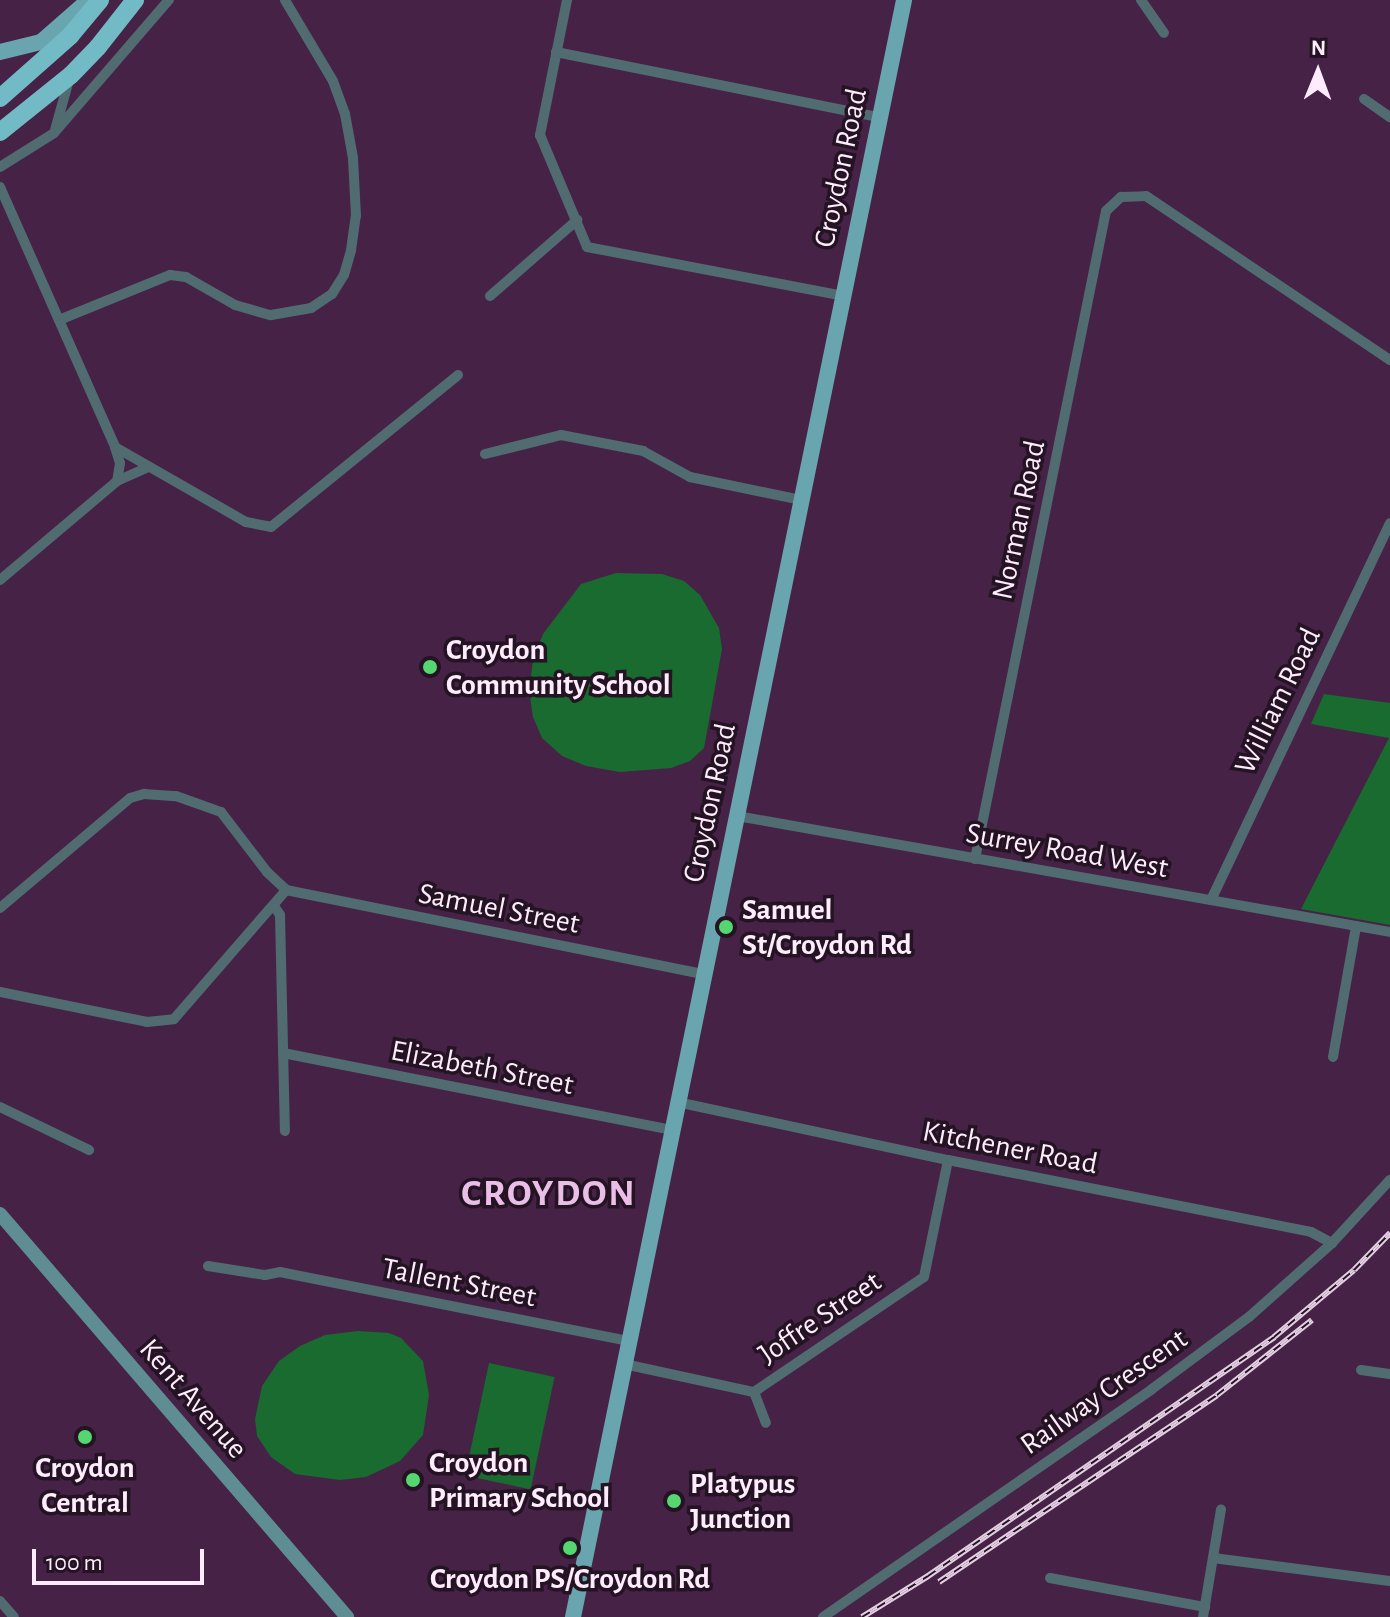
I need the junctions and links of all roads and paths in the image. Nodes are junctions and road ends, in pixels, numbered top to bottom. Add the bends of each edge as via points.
1 (89, 0) edge
2 (100, 0) edge
3 (135, 0) edge
4 (169, 0) edge
5 (285, 0) edge
6 (567, 0) edge
7 (904, 0) edge
8 (1141, 0) edge
9 (1164, 33) dead end
10 (0, 52) edge
11 (556, 52) junction
12 (71, 75) junction
13 (0, 98) edge
14 (1364, 99) dead end
15 (879, 117) junction
16 (1390, 117) edge
17 (0, 132) edge
18 (54, 133) junction
19 (0, 167) edge
20 (0, 187) edge
21 (577, 220) junction
22 (490, 296) dead end
23 (843, 296) junction
24 (59, 320) junction
25 (1390, 360) edge
26 (458, 375) dead end
27 (115, 447) junction
28 (485, 454) dead end
29 (149, 467) junction
30 (117, 481) junction
31 (801, 500) junction
32 (1390, 523) edge
33 (0, 580) edge
34 (737, 816) junction
35 (975, 859) junction
36 (286, 890) junction
37 (1211, 900) junction
38 (274, 906) junction
39 (0, 908) edge
40 (1356, 926) junction
41 (1390, 932) edge
42 (703, 974) junction
43 (0, 992) edge
44 (283, 1053) junction
45 (1333, 1057) dead end
46 (677, 1102) junction
47 (0, 1107) edge
48 (671, 1130) junction
49 (285, 1131) dead end
50 (89, 1150) dead end
51 (948, 1160) junction
52 (1390, 1180) edge
53 (0, 1214) edge
54 (1332, 1243) junction
55 (208, 1266) dead end
56 (629, 1341) junction
57 (624, 1364) junction
58 (1361, 1370) dead end
59 (1390, 1374) edge
60 (754, 1392) junction
61 (766, 1423) dead end
62 (1221, 1510) dead end
63 (1213, 1558) junction
64 (1050, 1578) dead end
65 (1390, 1581) edge
66 (0, 1601) edge
67 (1204, 1612) edge
68 (14, 1617) edge
69 (347, 1617) edge
70 (573, 1617) edge
71 (823, 1617) edge

1 - 10 main road via 41,42
2 - 13 highway via 70,36
3 - 12 highway
4 - 18 street
5 - 24 street via 333,81 353,158 356,216 351,250 332,294 311,308 271,315 235,305 186,277 170,275
6 - 11 street
7 - 15 main road, Croydon Road
8 - 9 street
11 - 15 street
11 - 21 street via 540,135
12 - 17 highway
12 - 18 street
14 - 16 street
15 - 23 main road, Croydon Road
18 - 19 street
20 - 24 street
21 - 22 street
21 - 23 street via 587,247
23 - 31 main road, Croydon Road
24 - 27 street
25 - 35 street, Norman Road via 1146,196 1121,197 1106,211
26 - 29 street via 271,527 246,522
27 - 29 street
27 - 30 street via 120,463
28 - 31 street via 561,435 643,451 690,477
29 - 30 street
30 - 33 street
31 - 34 main road, Croydon Road
32 - 37 street, William Road
34 - 35 street, Surrey Road West
34 - 42 main road, Croydon Road
35 - 37 street, Surrey Road West
36 - 38 street
36 - 39 street via 221,812 176,796 144,794 130,798
36 - 42 street, Samuel Street
37 - 40 street, Surrey Road West
38 - 43 street via 174,1019 147,1022
38 - 44 street via 280,915
40 - 41 street, Surrey Road West
40 - 45 street
42 - 46 main road, Croydon Road
44 - 48 street, Elizabeth Street
44 - 49 street
46 - 48 main road, Croydon Road
46 - 51 street, Kitchener Road
47 - 50 street
48 - 56 main road, Croydon Road
51 - 54 street, Kitchener Road via 1311,1232
51 - 60 street, Joffre Street via 924,1277
52 - 54 street, Railway Crescent
53 - 69 main road, Kent Avenue
54 - 71 street, Railway Crescent via 1249,1317 1152,1389
55 - 56 street, Tallent Street via 265,1275 280,1272
56 - 57 main road, Croydon Road
57 - 60 street, Joffre Street
57 - 70 main road, Croydon Road
58 - 59 street
60 - 61 street
62 - 63 street
63 - 65 street
63 - 67 street
64 - 67 street
66 - 68 street

